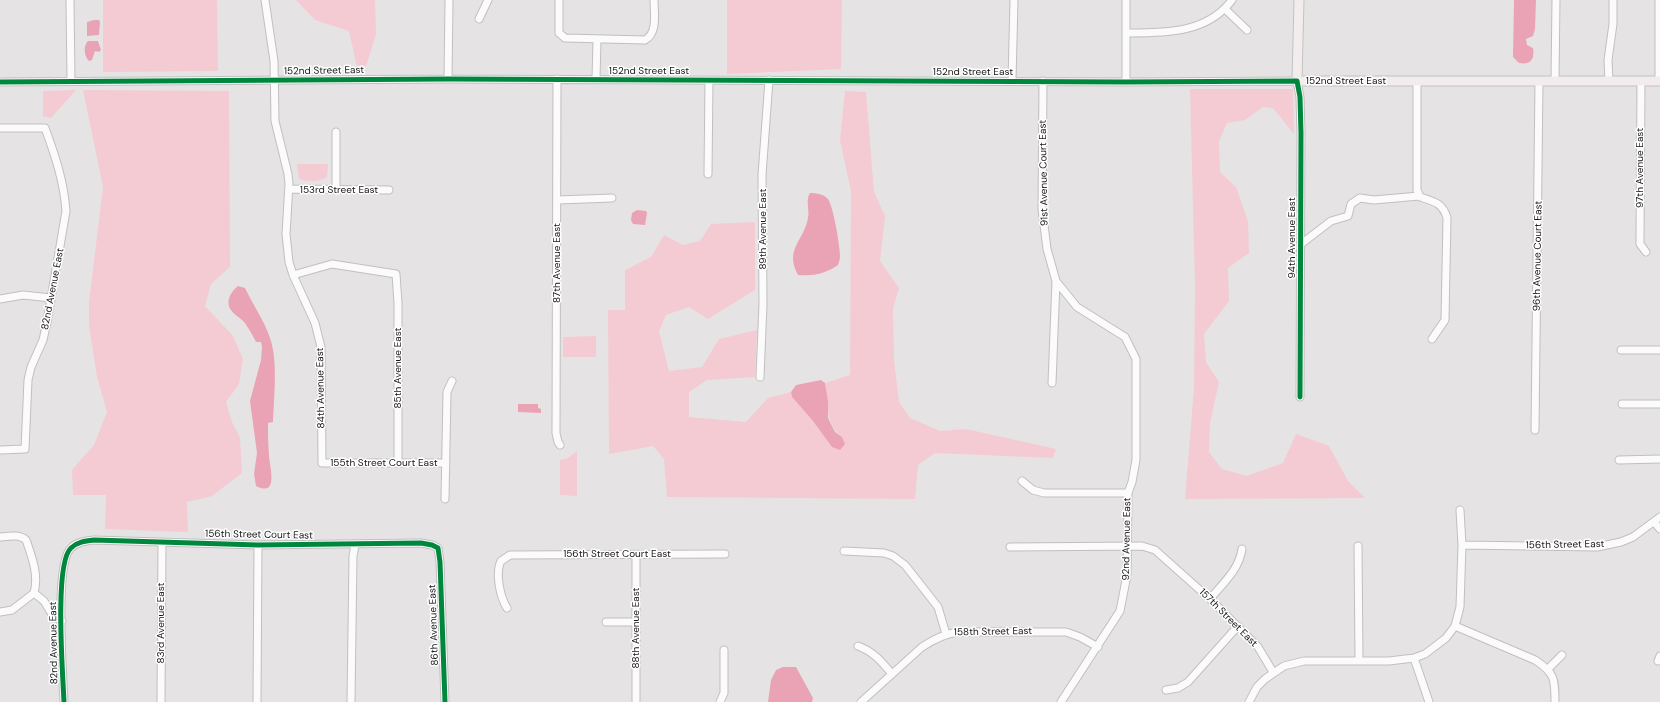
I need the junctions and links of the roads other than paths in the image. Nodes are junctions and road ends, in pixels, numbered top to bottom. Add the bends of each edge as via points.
1 (70, 0) edge
2 (265, 0) edge
3 (449, 0) edge
4 (488, 0) edge
5 (559, 0) edge
6 (654, 0) edge
7 (1014, 0) edge
8 (1126, 0) edge
9 (1232, 0) edge
10 (1299, 0) edge
11 (1556, 0) edge
12 (1613, 0) edge
13 (1659, 0) edge
14 (1225, 9) junction
15 (479, 19) dead end
16 (1247, 30) dead end
17 (1126, 33) junction
18 (597, 40) junction
19 (448, 79) junction
20 (557, 79) junction
21 (596, 79) junction
22 (709, 80) junction
23 (769, 80) junction
24 (71, 81) junction
25 (275, 81) junction
26 (1012, 81) junction
27 (1043, 81) junction
28 (1297, 81) junction
29 (1417, 81) junction
30 (1539, 81) junction
31 (1555, 81) junction
32 (1609, 81) junction
33 (1660, 81) edge
34 (0, 82) edge
35 (1126, 82) junction
36 (1640, 82) junction
37 (0, 128) edge
38 (336, 132) dead end
39 (708, 174) dead end
40 (288, 189) junction
41 (336, 189) junction
42 (389, 190) dead end
43 (1419, 196) junction
44 (612, 198) dead end
45 (557, 200) junction
46 (1301, 244) junction
47 (1646, 252) dead end
48 (293, 275) junction
49 (1056, 281) junction
50 (0, 298) edge
51 (51, 298) junction
52 (1432, 339) dead end
53 (1621, 350) dead end
54 (1660, 350) edge
55 (760, 377) dead end
56 (452, 381) dead end
57 (1052, 383) dead end
58 (1300, 396) dead end
59 (1622, 404) dead end
60 (1660, 404) edge
61 (1535, 430) dead end
62 (560, 445) dead end
63 (0, 450) edge
64 (1660, 459) edge
65 (1619, 460) dead end
66 (322, 463) joint
67 (398, 463) junction
68 (446, 463) junction
69 (1022, 481) dead end
70 (1128, 493) junction
71 (445, 499) dead end
72 (1460, 510) dead end
73 (1657, 519) edge
74 (1660, 529) edge
75 (0, 537) edge
76 (80, 542) joint
77 (162, 543) junction
78 (1462, 544) junction
79 (258, 545) junction
80 (355, 545) junction
81 (1127, 546) junction
82 (1358, 546) dead end
83 (1010, 547) dead end
84 (438, 548) joint
85 (1242, 550) dead end
86 (844, 551) dead end
87 (636, 554) junction
88 (725, 554) dead end
89 (34, 593) junction
90 (1210, 599) junction
91 (507, 608) dead end
92 (0, 612) edge
93 (62, 621) junction
94 (606, 622) dead end
95 (636, 622) junction
96 (1238, 626) junction
97 (1456, 626) junction
98 (946, 634) junction
99 (858, 646) dead end
100 (1098, 647) junction
101 (724, 650) dead end
102 (1562, 655) dead end
103 (1414, 658) junction
104 (1359, 661) junction
105 (1548, 669) junction
106 (1273, 672) junction
107 (892, 674) junction
108 (1166, 690) dead end
109 (64, 702) edge
110 (161, 702) edge
111 (257, 702) edge
112 (351, 702) edge
113 (445, 702) edge
114 (636, 702) edge
115 (720, 702) edge
116 (861, 702) edge
117 (1061, 702) edge
118 (1249, 702) edge
119 (1429, 702) edge
120 (1555, 702) edge

1 - 24 street
2 - 25 street, 84th Avenue East
3 - 19 street
4 - 15 street
5 - 18 street via 561,35 568,39
6 - 18 street via 654,31 648,38
7 - 26 street
8 - 17 street
9 - 14 street
10 - 28 main road, 94th Avenue East
11 - 31 street
12 - 32 street via 1613,24 1608,51
13 - 33 street
14 - 16 street
14 - 17 street via 1208,20 1181,31
17 - 35 street
18 - 21 street
19 - 20 street, 152nd Street East
19 - 25 street, 152nd Street East
20 - 21 street, 152nd Street East
20 - 45 street, 87th Avenue East
21 - 22 street, 152nd Street East
22 - 23 street, 152nd Street East
22 - 39 street
23 - 26 street, 152nd Street East
23 - 55 street, 89th Avenue East via 762,175 763,300
24 - 25 street, 152nd Street East
24 - 34 street, 152nd Street East
25 - 40 street, 84th Avenue East via 275,121 286,165
26 - 27 street, 152nd Street East
27 - 35 street, 152nd Street East
27 - 49 street, 91st Avenue Court East via 1042,209 1047,248
28 - 29 main road, 152nd Street East
28 - 35 street, 152nd Street East
28 - 46 street, 94th Avenue East via 1300,97
29 - 30 main road, 152nd Street East
29 - 43 street
30 - 31 main road, 152nd Street East
30 - 61 street, 96th Avenue Court East
31 - 32 main road, 152nd Street East
32 - 36 main road, 152nd Street East
33 - 36 main road, 152nd Street East
36 - 47 street, 97th Avenue East via 1640,244
37 - 51 street, 82nd Avenue East via 45,128 57,162 66,210
38 - 41 street
40 - 41 street, 153rd Street East
40 - 48 street, 84th Avenue East via 286,234
41 - 42 street, 153rd Street East
43 - 46 street via 1374,200 1360,198 1351,204 1348,216 1332,221
43 - 52 street via 1435,201 1443,209 1446,218 1446,312 1444,324
44 - 45 street
45 - 62 street, 87th Avenue East via 556,433
46 - 58 street, 94th Avenue East
48 - 66 street, 84th Avenue East via 319,334
48 - 67 street, 85th Avenue East via 332,264 396,274
49 - 57 street, 91st Avenue Court East
49 - 70 street, 92nd Avenue East via 1077,307 1125,337 1136,359 1136,460
50 - 51 street via 23,295
51 - 63 street, 82nd Avenue East via 43,340 28,380 25,449
53 - 54 street
56 - 68 street via 447,392
59 - 60 street
64 - 65 street
66 - 67 street, 155th Street Court East
67 - 68 street, 155th Street Court East
68 - 71 street
69 - 70 street via 1034,490 1044,492
70 - 81 street, 92nd Avenue East
72 - 78 street
73 - 74 street
73 - 78 street, 156th Street East via 1633,537 1597,547
75 - 89 street via 23,537 28,545 35,566
76 - 77 street, 156th Street Court East via 94,540
76 - 93 street, 82nd Avenue East via 70,548 63,562
77 - 79 street, 156th Street Court East
77 - 110 street, 83rd Avenue East
78 - 97 street via 1462,592
79 - 80 street, 156th Street Court East
79 - 111 street
80 - 84 street, 156th Street Court East via 421,543
80 - 112 street
81 - 83 street, 157th Street East
81 - 90 street, 157th Street East via 1142,546 1155,550
81 - 100 street, 92nd Avenue East via 1126,589 1120,612
82 - 104 street
84 - 113 street, 86th Avenue East
85 - 90 street via 1233,572
86 - 98 street via 884,553 905,565 938,607
87 - 88 street, 156th Street Court East
87 - 91 street, 156th Street Court East via 510,555 502,561 499,573 500,593
87 - 95 street, 88th Avenue East
89 - 92 street via 12,610
89 - 93 street via 53,616
90 - 96 street, 157th Street East
93 - 109 street, 82nd Avenue East
94 - 95 street
95 - 114 street, 88th Avenue East
96 - 106 street, 157th Street East via 1258,647
96 - 108 street via 1188,682 1178,688
97 - 103 street via 1435,648
97 - 105 street via 1535,660
98 - 100 street, 158th Street East via 1054,631 1072,633
98 - 107 street, 158th Street East via 932,640
99 - 107 street via 877,656
100 - 117 street, 92nd Avenue East
101 - 115 street via 724,693
102 - 105 street
103 - 104 street
103 - 119 street
104 - 106 street via 1304,661
105 - 120 street via 1554,679
106 - 118 street via 1257,687
107 - 116 street, 158th Street East

